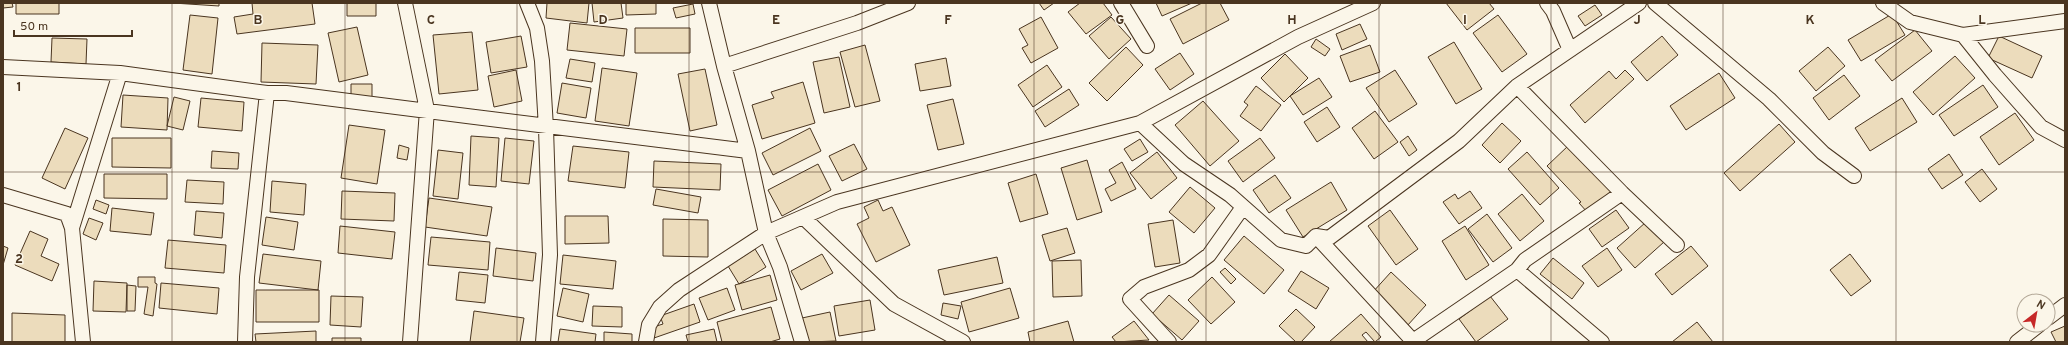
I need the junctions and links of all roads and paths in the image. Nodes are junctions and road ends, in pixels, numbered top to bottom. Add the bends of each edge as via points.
1 (405, 3) edge
2 (528, 3) edge
3 (709, 3) edge
4 (908, 3) edge
5 (1121, 3) edge
6 (1373, 3) edge
7 (1547, 3) edge
8 (1639, 3) edge
9 (1655, 3) edge
10 (1883, 3) edge
11 (2065, 22) edge
12 (1963, 35) junction
13 (1147, 46) dead end
14 (1570, 50) junction
15 (724, 66) junction
16 (3, 67) edge
17 (120, 73) junction
18 (1517, 86) junction
19 (267, 93) junction
20 (427, 110) junction
21 (1140, 123) junction
22 (546, 128) junction
23 (2065, 140) edge
24 (748, 151) junction
25 (1854, 176) dead end
26 (1622, 193) junction
27 (3, 195) edge
28 (1242, 207) junction
29 (803, 217) junction
30 (72, 228) junction
31 (766, 233) junction
32 (1316, 236) junction
33 (1677, 245) dead end
34 (1517, 270) junction
35 (2065, 305) edge
36 (2056, 312) edge
37 (2029, 333) edge
38 (83, 342) edge
39 (245, 342) edge
40 (410, 342) edge
41 (543, 342) edge
42 (646, 342) edge
43 (802, 342) edge
44 (963, 342) edge
45 (1170, 342) edge
46 (1602, 342) edge
47 (2017, 342) edge

1 - 20 street
2 - 22 street via 537,28 542,61
3 - 15 street
4 - 15 street via 858,23
5 - 13 street
6 - 21 street via 1298,37
7 - 14 street
8 - 14 street
9 - 25 street via 1769,99 1824,153
10 - 12 street via 1910,22
11 - 12 street
12 - 23 street via 2041,127
14 - 18 street
15 - 24 street
16 - 17 street
17 - 19 street
17 - 30 street
18 - 26 street
18 - 32 street via 1459,141 1330,238
19 - 20 street via 286,93
19 - 39 street via 247,277
20 - 22 street
20 - 40 street
21 - 28 street via 1184,164 1230,195
21 - 29 street via 837,202
22 - 24 street
22 - 41 street via 550,255
24 - 31 street
26 - 33 street
26 - 34 street via 1525,260
27 - 30 street via 67,214
28 - 32 street via 1281,240 1306,246
28 - 45 street via 1209,255 1189,270 1144,287 1130,299
29 - 31 street
29 - 44 street via 894,304
30 - 38 street
31 - 42 street via 679,290 660,307 649,324
31 - 43 street via 780,267
32 - 34 street via 1413,341
34 - 46 street
35 - 36 street
37 - 47 street

